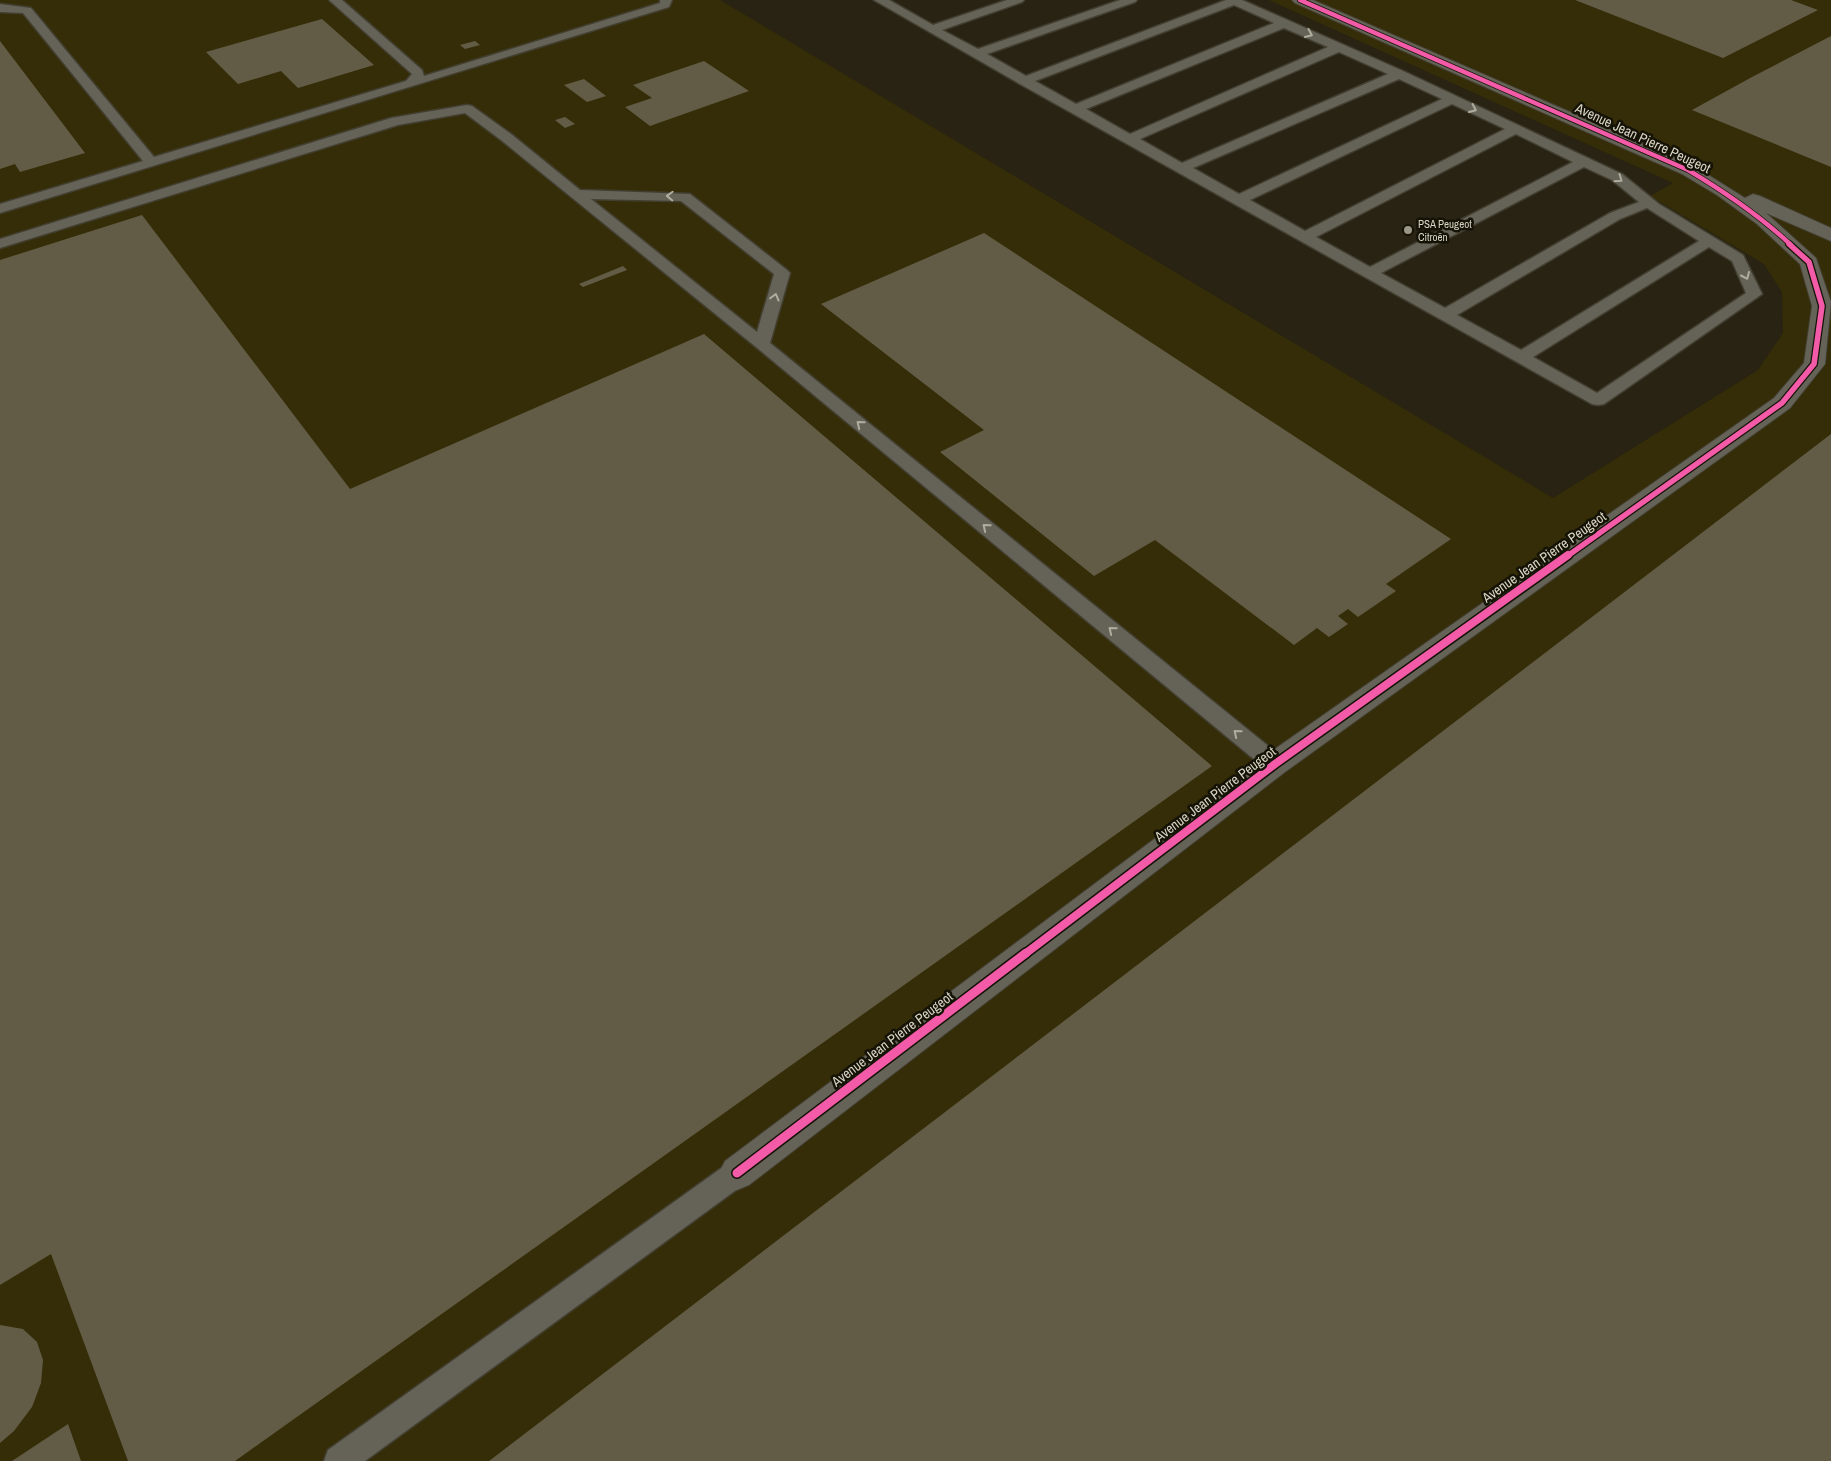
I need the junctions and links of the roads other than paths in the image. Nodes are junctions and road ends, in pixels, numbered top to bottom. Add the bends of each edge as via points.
1 (335, 0) edge
2 (666, 0) edge
3 (909, 0) edge
4 (1018, 0) edge
5 (1131, 0) edge
6 (1300, 0) edge
7 (1234, 1) edge
8 (885, 3) edge
9 (1348, 3) dead end
10 (0, 8) edge
11 (1327, 12) junction
12 (1285, 23) junction
13 (932, 29) junction
14 (1339, 48) junction
15 (976, 54) junction
16 (1399, 74) junction
17 (1024, 80) junction
18 (412, 82) junction
19 (1452, 99) junction
20 (1075, 109) junction
21 (1516, 129) junction
22 (1129, 139) junction
23 (1585, 161) junction
24 (151, 162) junction
25 (1182, 168) junction
26 (1688, 170) junction
27 (576, 194) junction
28 (1239, 200) junction
29 (1648, 202) junction
30 (0, 209) edge
31 (1831, 235) edge
32 (1305, 237) junction
33 (1710, 240) junction
34 (0, 244) edge
35 (1370, 273) junction
36 (1445, 315) junction
37 (762, 344) junction
38 (1521, 357) junction
39 (1275, 764) junction
40 (737, 1173) joint
41 (339, 1461) edge

1 - 18 lane via 418,73
2 - 18 lane via 665,5
3 - 8 lane
4 - 13 lane
5 - 15 lane
6 - 11 street, Avenue Jean Pierre Peugeot
7 - 12 lane
7 - 17 lane
8 - 13 lane
9 - 11 street
10 - 24 lane via 27,10
11 - 26 street, Avenue Jean Pierre Peugeot
12 -> 14 lane
12 - 20 lane
13 - 15 lane
14 - 16 lane
14 - 22 lane
15 - 17 lane
16 - 19 lane
16 - 25 lane
17 - 20 lane
18 - 24 lane
19 -> 21 lane
19 - 28 lane
20 - 22 lane
21 - 23 lane
21 - 32 lane
22 - 25 lane
23 -> 29 lane via 1617,176
23 - 35 lane
24 - 30 lane
25 - 28 lane
26 - 31 street, Avenue Jean Pierre Peugeot
26 - 39 street, Avenue Jean Pierre Peugeot via 1764,220 1809,262 1822,306 1814,364 1782,403
27 - 34 lane via 468,109 396,121
27 - 37 lane
37 -> 27 lane via 782,273 685,197
28 - 32 lane
29 - 33 lane
29 - 36 lane via 1615,216
32 - 35 lane
33 - 38 lane
33 -> 38 lane via 1738,258 1754,294 1598,400
35 - 36 lane
36 - 38 lane
39 -> 37 lane
39 - 40 street, Avenue Jean Pierre Peugeot
40 - 41 lane

